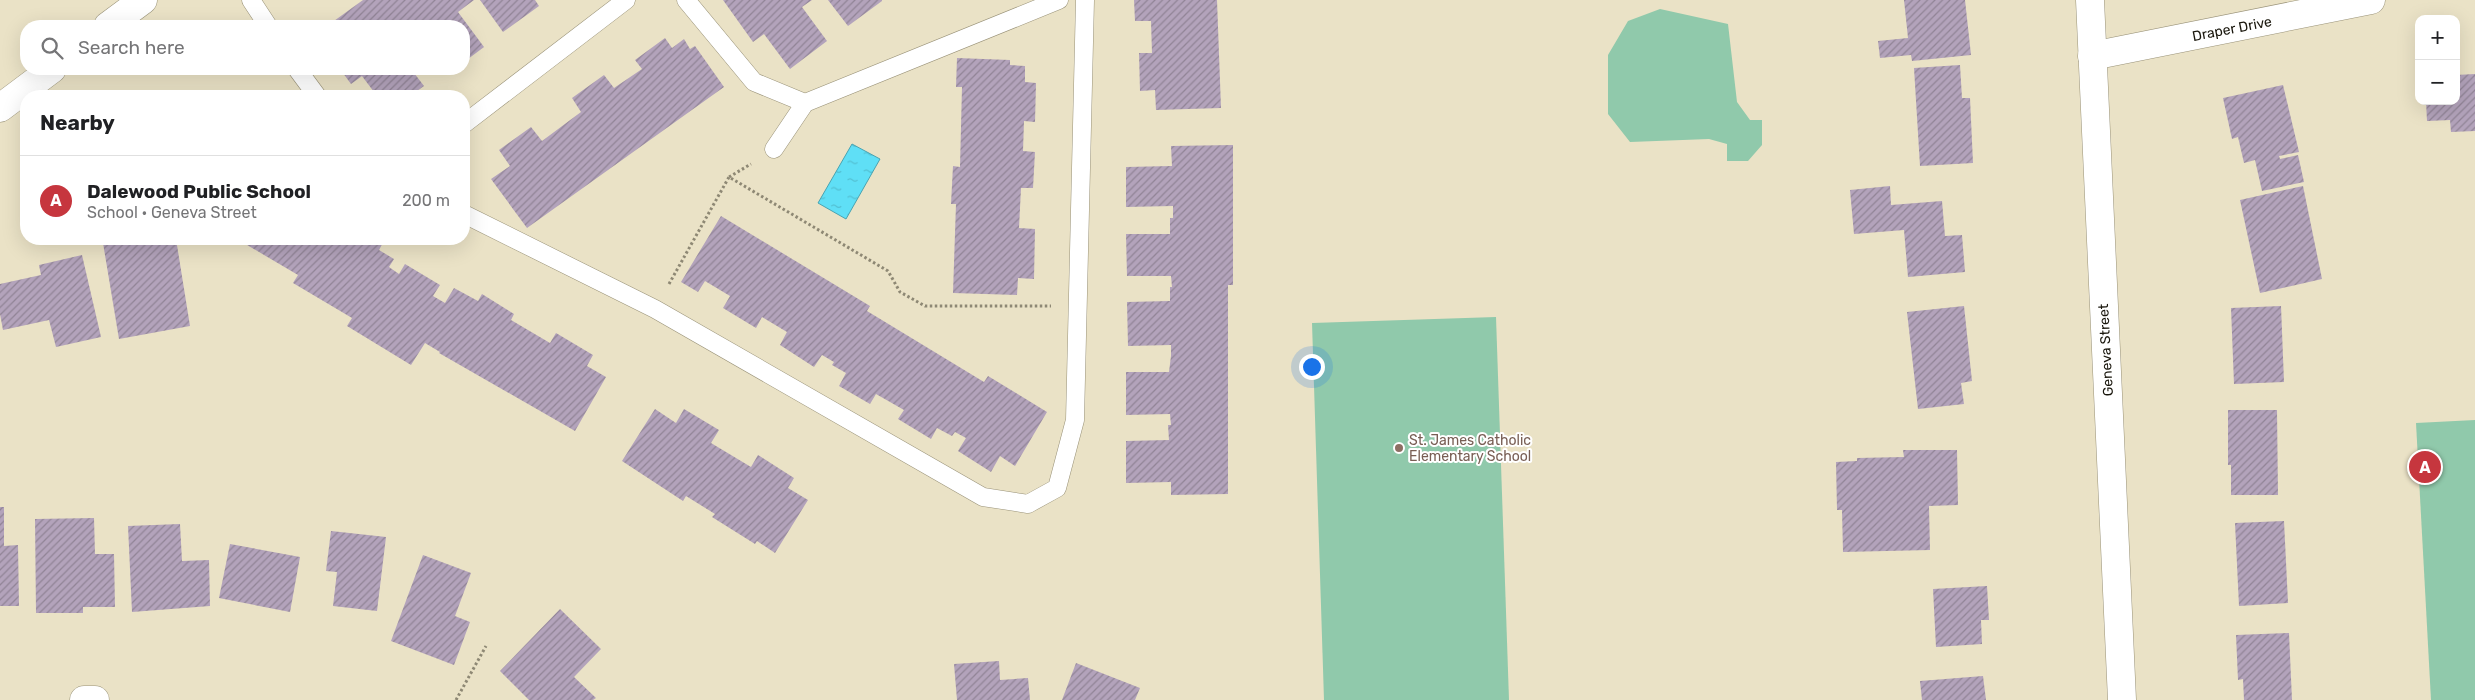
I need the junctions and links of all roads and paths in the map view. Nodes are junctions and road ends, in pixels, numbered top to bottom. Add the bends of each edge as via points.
1 (143, 0) edge
2 (250, 0) edge
3 (626, 0) edge
4 (686, 0) edge
5 (1058, 0) edge
6 (1085, 0) edge
7 (2090, 0) edge
8 (2371, 0) edge
9 (116, 20) edge
10 (264, 20) edge
11 (2092, 56) junction
12 (44, 75) edge
13 (301, 75) edge
14 (24, 90) edge
15 (312, 90) edge
16 (20, 93) edge
17 (805, 104) junction
18 (0, 108) edge
19 (470, 119) edge
20 (774, 149) dead end
21 (470, 217) edge
22 (1079, 306) junction
23 (655, 309) junction
24 (486, 646) dead end
25 (84, 700) edge
26 (95, 700) edge
27 (456, 700) edge
28 (2122, 700) edge

1 - 9 main road
2 - 10 lane
3 - 19 lane
4 - 17 lane via 754,82
5 - 17 lane
6 - 22 lane
7 - 11 main road, Geneva Street
8 - 11 main road, Draper Drive
11 - 28 main road, Geneva Street
12 - 14 main road
13 - 15 lane
16 - 18 main road
17 - 20 lane
21 - 23 lane
22 - 23 path via 925,306 900,292 888,271 730,177
22 - 23 lane via 1075,420 1057,488 1028,504 983,497
24 - 27 path
25 - 26 main road

